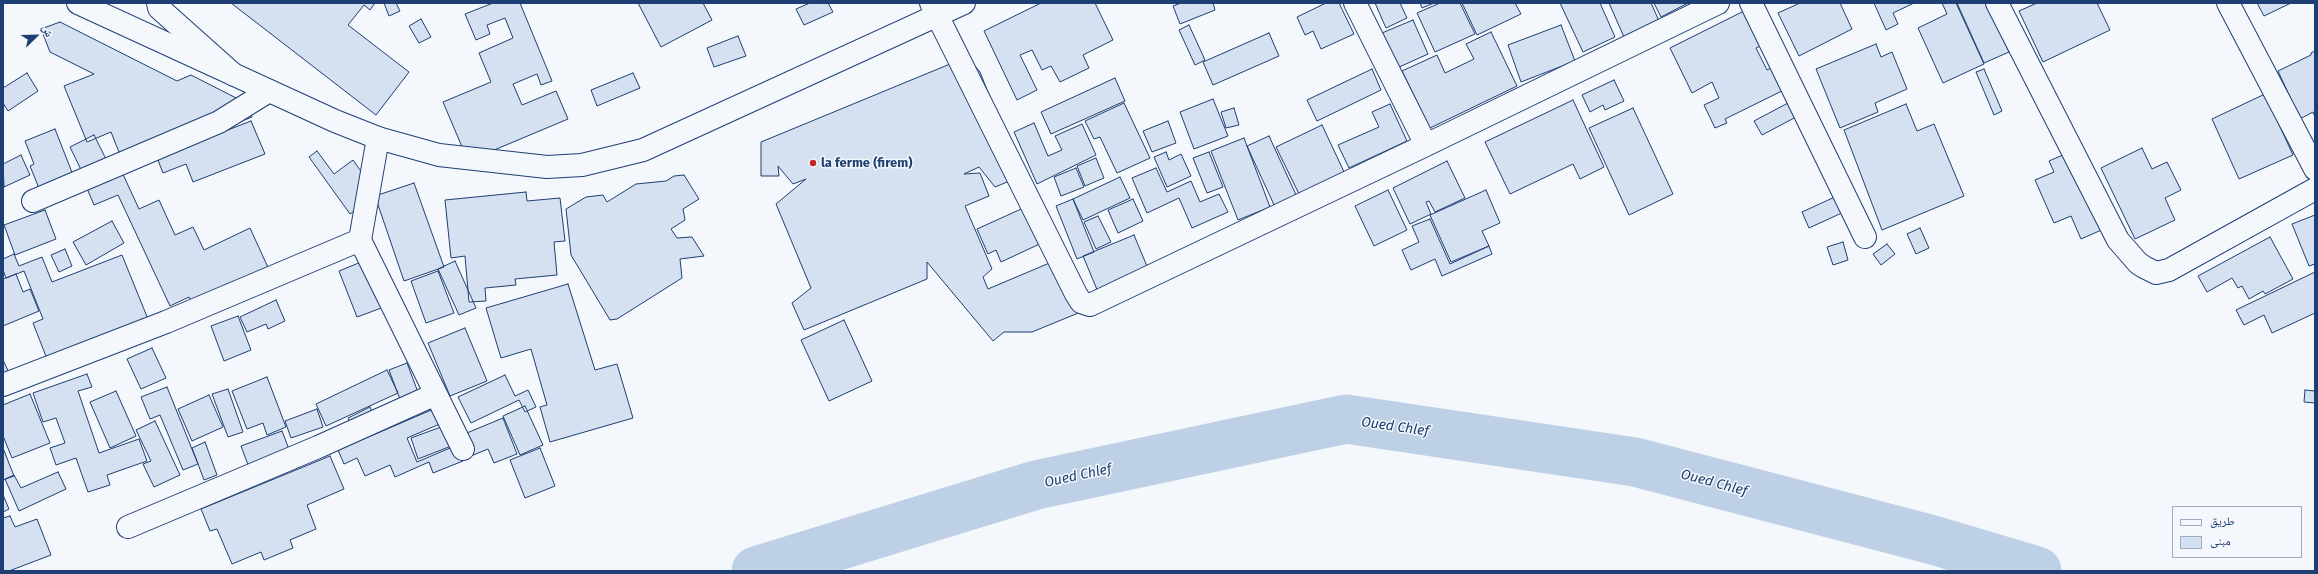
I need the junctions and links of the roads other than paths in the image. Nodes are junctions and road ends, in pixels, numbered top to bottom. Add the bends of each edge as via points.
1 (78, 3) edge
2 (158, 3) edge
3 (964, 3) edge
4 (1355, 3) edge
5 (1718, 3) edge
6 (1751, 3) edge
7 (1997, 3) edge
8 (2228, 3) edge
9 (934, 10) edge
10 (234, 75) junction
11 (269, 91) junction
12 (378, 138) junction
13 (1426, 145) junction
14 (2315, 169) edge
15 (2315, 189) edge
16 (33, 200) dead end
17 (1865, 237) dead end
18 (360, 240) junction
19 (3, 385) edge
20 (436, 394) junction
21 (463, 449) dead end
22 (128, 527) dead end

1 - 10 main road
2 - 10 main road via 160,8
3 - 9 main road
4 - 13 main road
5 - 13 main road
6 - 17 main road
7 - 15 main road via 2118,240 2144,267 2156,272 2169,270
8 - 14 main road
9 - 12 main road via 643,150 582,164 547,168 439,155
9 - 13 main road via 1076,294 1086,305 1099,302
10 - 11 main road
11 - 12 main road
11 - 16 main road via 219,122
12 - 18 main road
18 - 19 main road via 166,322
18 - 20 main road
20 - 21 main road
20 - 22 main road

